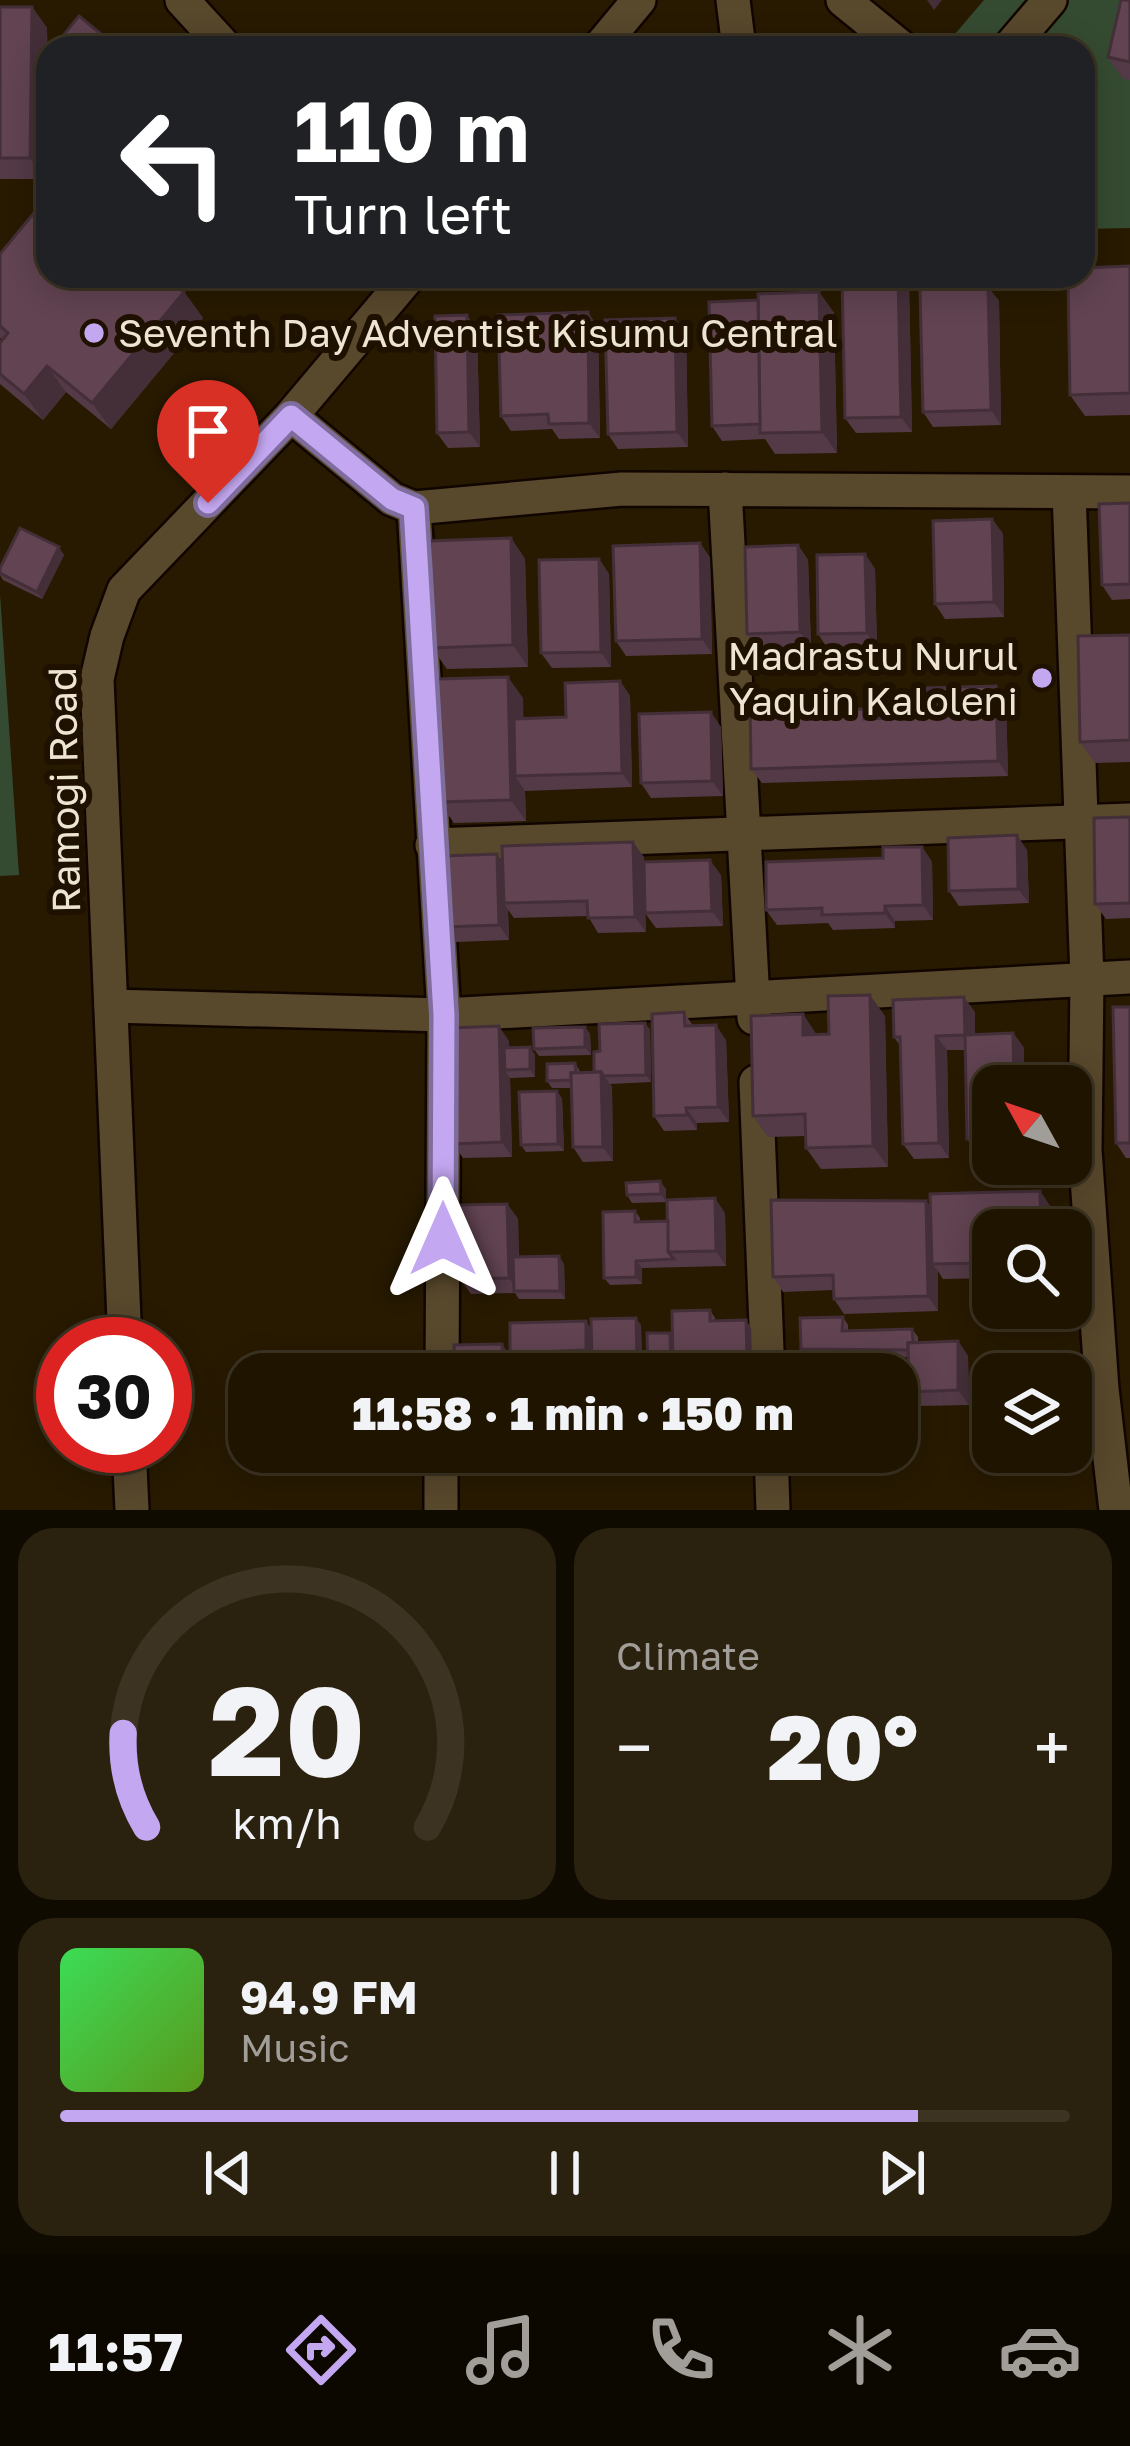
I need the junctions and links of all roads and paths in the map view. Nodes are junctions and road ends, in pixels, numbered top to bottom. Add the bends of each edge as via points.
1 (182, 0) edge
2 (639, 0) edge
3 (733, 0) edge
4 (843, 0) edge
5 (1050, 0) edge
6 (215, 36) edge
7 (609, 36) edge
8 (738, 36) edge
9 (887, 36) edge
10 (1019, 36) edge
11 (399, 288) edge
12 (291, 416) junction
13 (724, 489) junction
14 (1069, 492) junction
15 (1130, 492) edge
16 (414, 508) junction
17 (1130, 820) edge
18 (1081, 824) junction
19 (743, 832) junction
20 (432, 845) junction
21 (1130, 976) edge
22 (1087, 978) junction
23 (753, 996) junction
24 (111, 1006) junction
25 (444, 1015) junction
26 (124, 1317) edge
27 (442, 1353) edge
28 (767, 1353) edge
29 (131, 1473) edge
30 (441, 1473) edge
31 (772, 1473) edge
32 (132, 1510) edge
33 (441, 1510) edge
34 (773, 1510) edge
35 (1116, 1510) edge

1 - 6 street
2 - 7 street
3 - 8 street
4 - 9 street
5 - 10 street
11 - 12 street, Ramogi Road
12 - 16 street
12 - 24 street, Ramogi Road via 124,590 106,636 97,679
13 - 14 street
13 - 16 street via 622,489
13 - 19 street
14 - 15 street
14 - 18 street
16 - 20 street
17 - 18 street
18 - 19 street
18 - 22 street
19 - 20 street
19 - 23 street
20 - 25 street
21 - 22 street
22 - 23 street
22 - 35 street via 1085,1150
23 - 25 street
23 - 28 street
24 - 25 street
24 - 26 street, Ramogi Road
25 - 27 street
29 - 32 street
30 - 33 street
31 - 34 street

